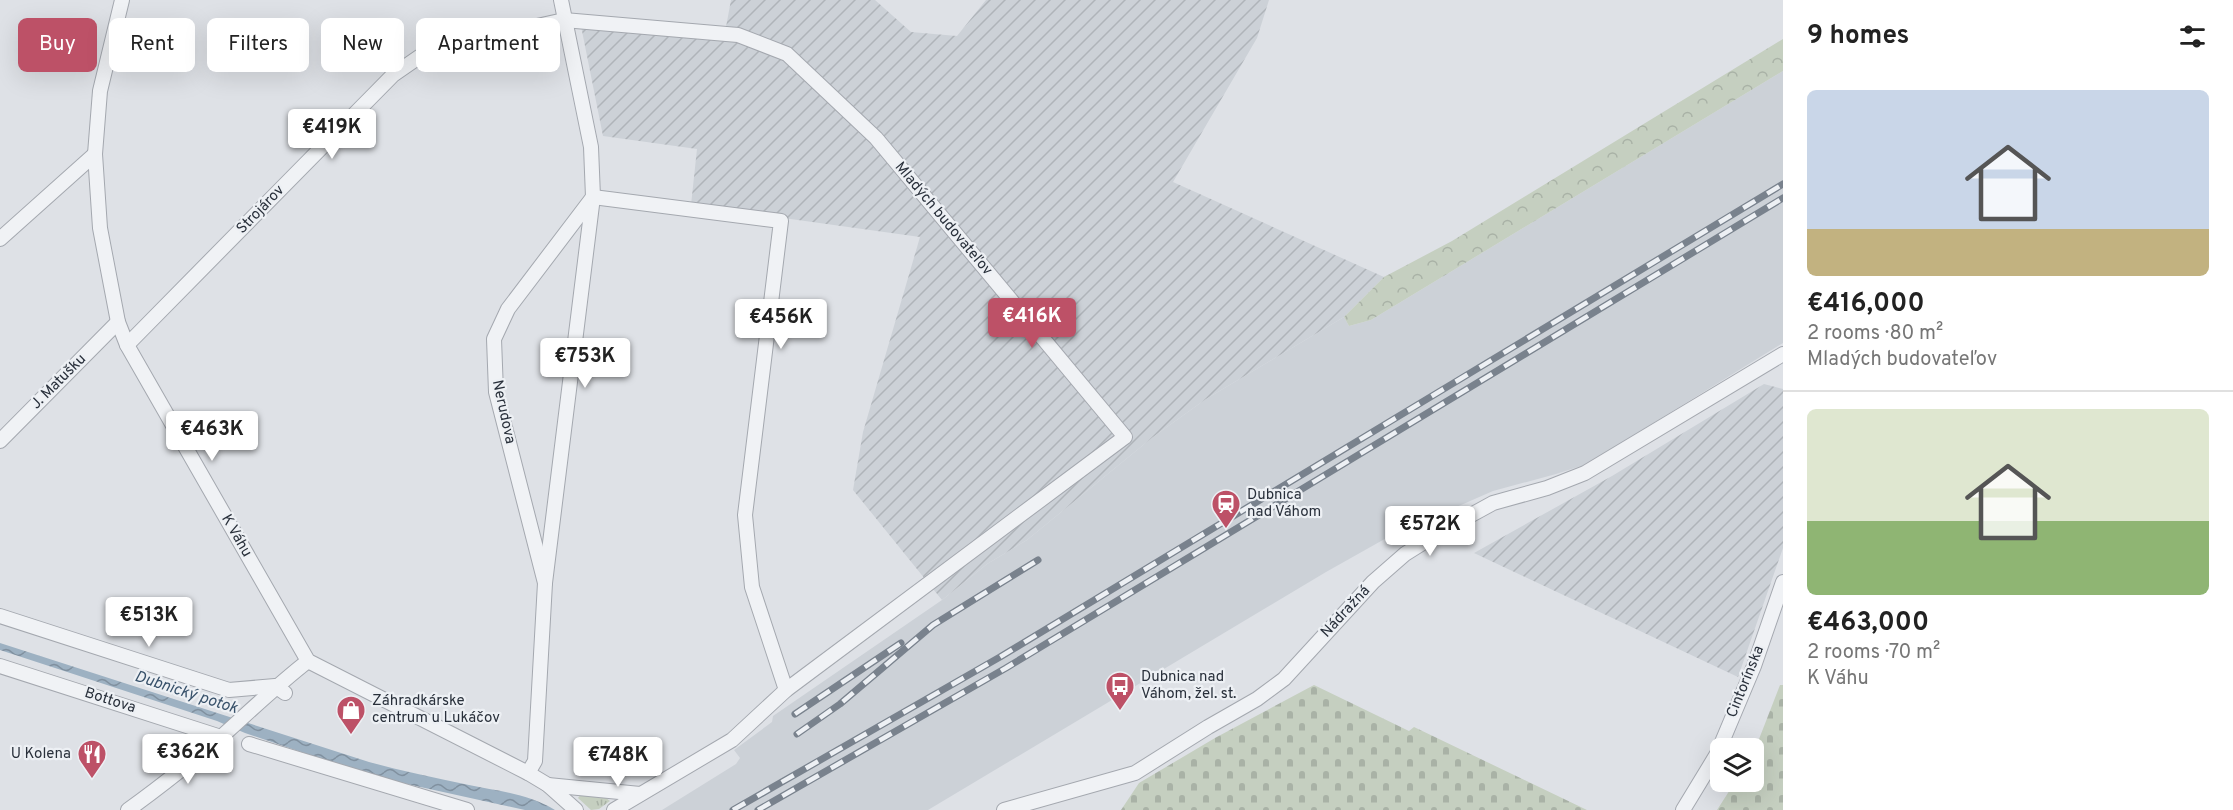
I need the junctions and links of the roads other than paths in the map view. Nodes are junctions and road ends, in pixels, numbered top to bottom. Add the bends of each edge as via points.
1 (122, 0) edge
2 (561, 0) edge
3 (564, 20) junction
4 (95, 154) junction
5 (593, 197) junction
6 (0, 239) edge
7 (118, 322) junction
8 (127, 345) junction
9 (1783, 354) edge
10 (0, 441) edge
11 (1783, 582) edge
12 (545, 583) junction
13 (0, 616) edge
14 (308, 662) junction
15 (0, 666) edge
16 (280, 690) junction
17 (786, 690) junction
18 (223, 735) junction
19 (249, 744) dead end
20 (528, 773) junction
21 (548, 784) junction
22 (640, 794) junction
23 (128, 810) edge
24 (467, 810) edge
25 (576, 810) edge
26 (614, 810) edge
27 (1004, 810) edge
28 (1683, 810) edge

1 - 4 street, K Váhu via 100,91
2 - 3 street, Nerudova
3 - 5 street, Nerudova via 591,147
3 - 8 street, Strojárov via 448,46 420,57 393,75
3 - 17 street, Mladých budovateľov via 738,35 787,54 876,138 1125,437
4 - 6 street
4 - 7 street, K Váhu via 100,228
5 - 12 street, Nerudova
5 - 12 street, Nerudova via 508,309 494,339 496,392
5 - 17 street via 781,221 745,515 752,587
7 - 8 street, K Váhu
7 - 10 street, J. Matušku
8 - 14 street, K Váhu
9 - 27 street, Nádražná via 1585,474 1493,503 1431,537 1373,582 1284,679 1135,773
11 - 28 street, Cintorínska via 1754,666 1717,754
12 - 20 street, Nerudova via 535,761
13 - 16 street via 229,690
14 - 16 street
14 - 20 street
15 - 18 street, Bottova
16 - 18 street via 250,709
17 - 22 street, Mladých budovateľov via 732,740
18 - 23 street
19 - 24 street
20 - 21 street
21 - 22 street
21 - 25 street
22 - 26 street, Mladých budovateľov

